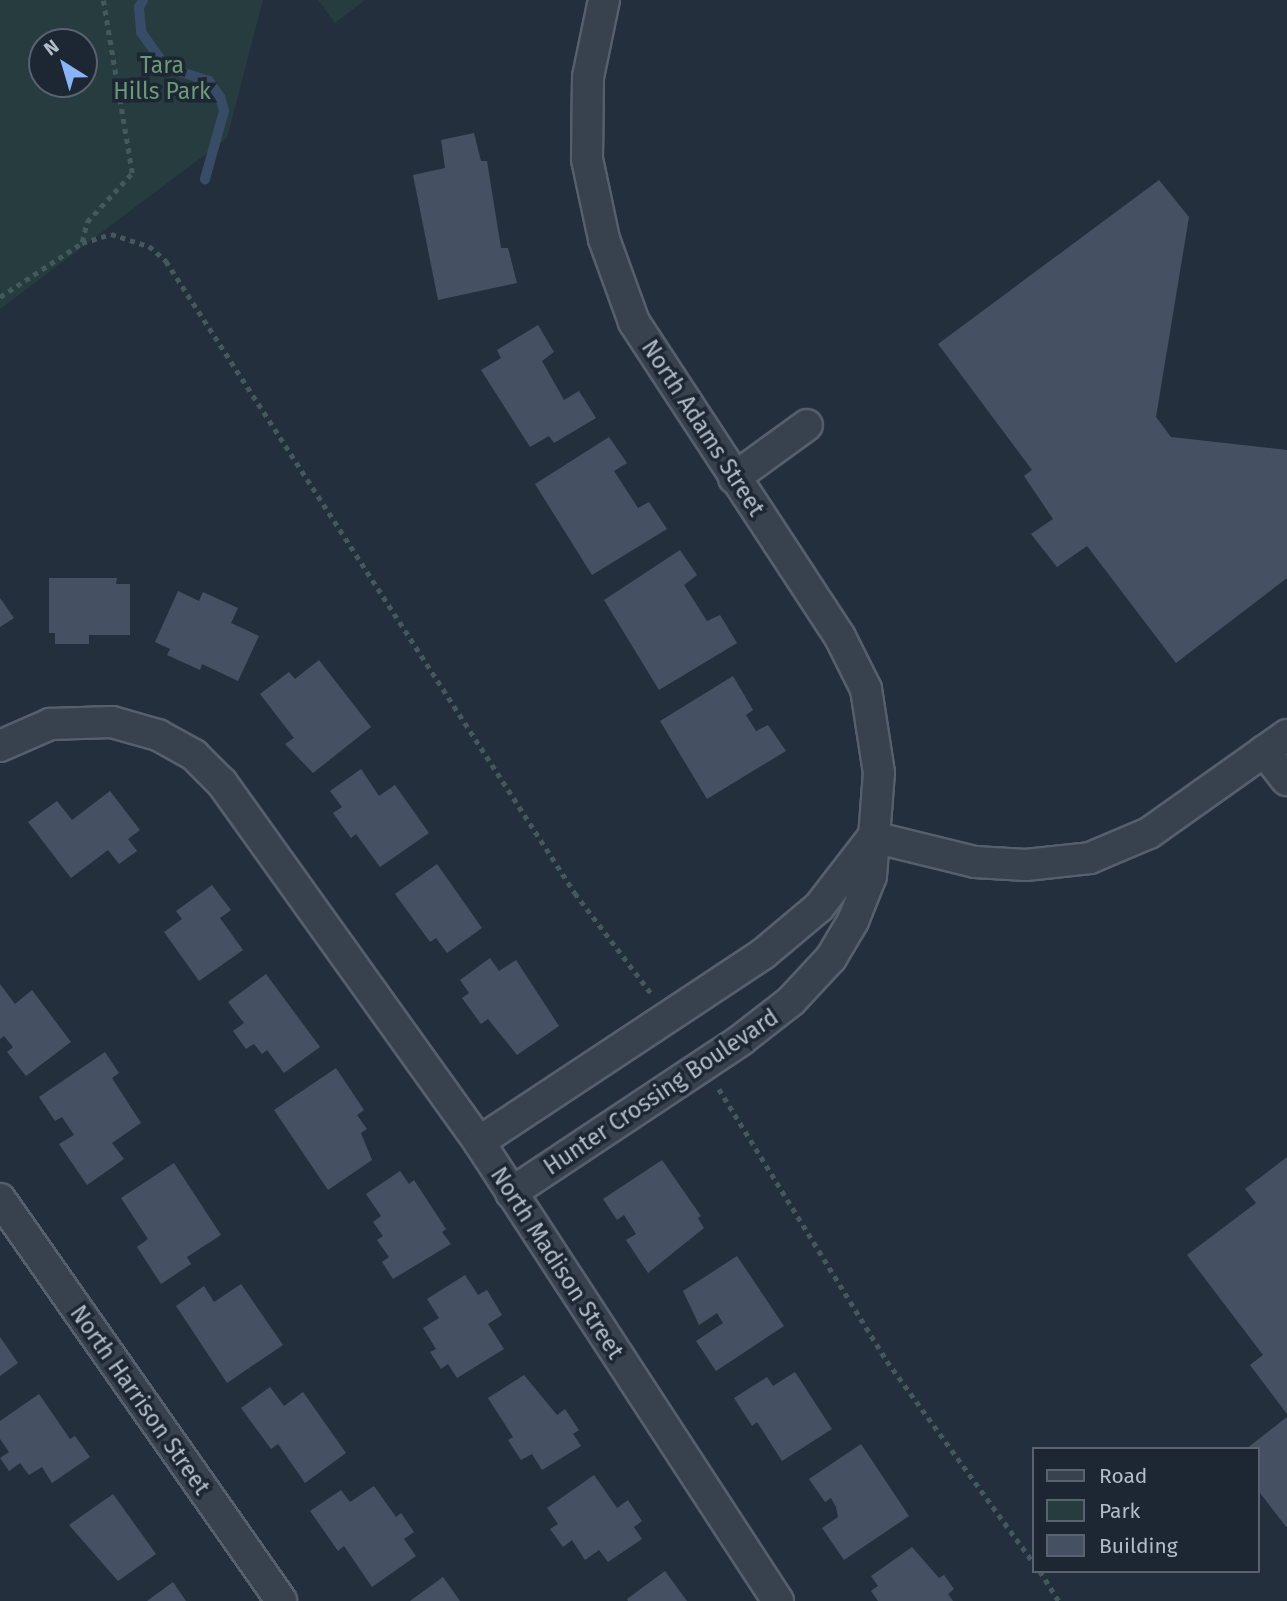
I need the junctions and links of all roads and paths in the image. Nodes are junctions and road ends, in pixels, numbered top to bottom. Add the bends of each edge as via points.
1 (103, 0) edge
2 (604, 0) edge
3 (82, 243) junction
4 (0, 298) edge
5 (807, 425) dead end
6 (734, 478) junction
7 (1276, 743) edge
8 (0, 746) edge
9 (1287, 780) edge
10 (873, 836) junction
11 (670, 1019) junction
12 (704, 1066) junction
13 (479, 1142) junction
14 (511, 1194) junction
15 (0, 1199) edge
16 (1032, 1561) edge
17 (1041, 1573) edge
18 (281, 1601) edge
19 (778, 1601) edge
20 (1059, 1601) edge

1 - 3 path via 132,173 87,222
2 - 6 street, North Adams Street via 588,77 587,159 604,239 634,322
3 - 4 path
3 - 11 path via 111,234 129,237 166,261 575,893
5 - 6 street
6 - 10 street, North Adams Street via 825,613 866,690 879,773
7 - 9 street
7 - 10 street via 1149,833 1090,858 1026,865 975,862
8 - 13 street, North Madison Street via 50,724 112,722 158,736 194,755 256,826
10 - 11 street via 819,907 763,954
10 - 12 street, Hunter Crossing Boulevard via 871,876 853,921 831,958 791,1001
11 - 13 street
12 - 14 street, Hunter Crossing Boulevard
12 - 16 path via 887,1361
13 - 14 street, North Madison Street
14 - 19 street, North Madison Street
15 - 18 street, North Harrison Street
17 - 20 path

